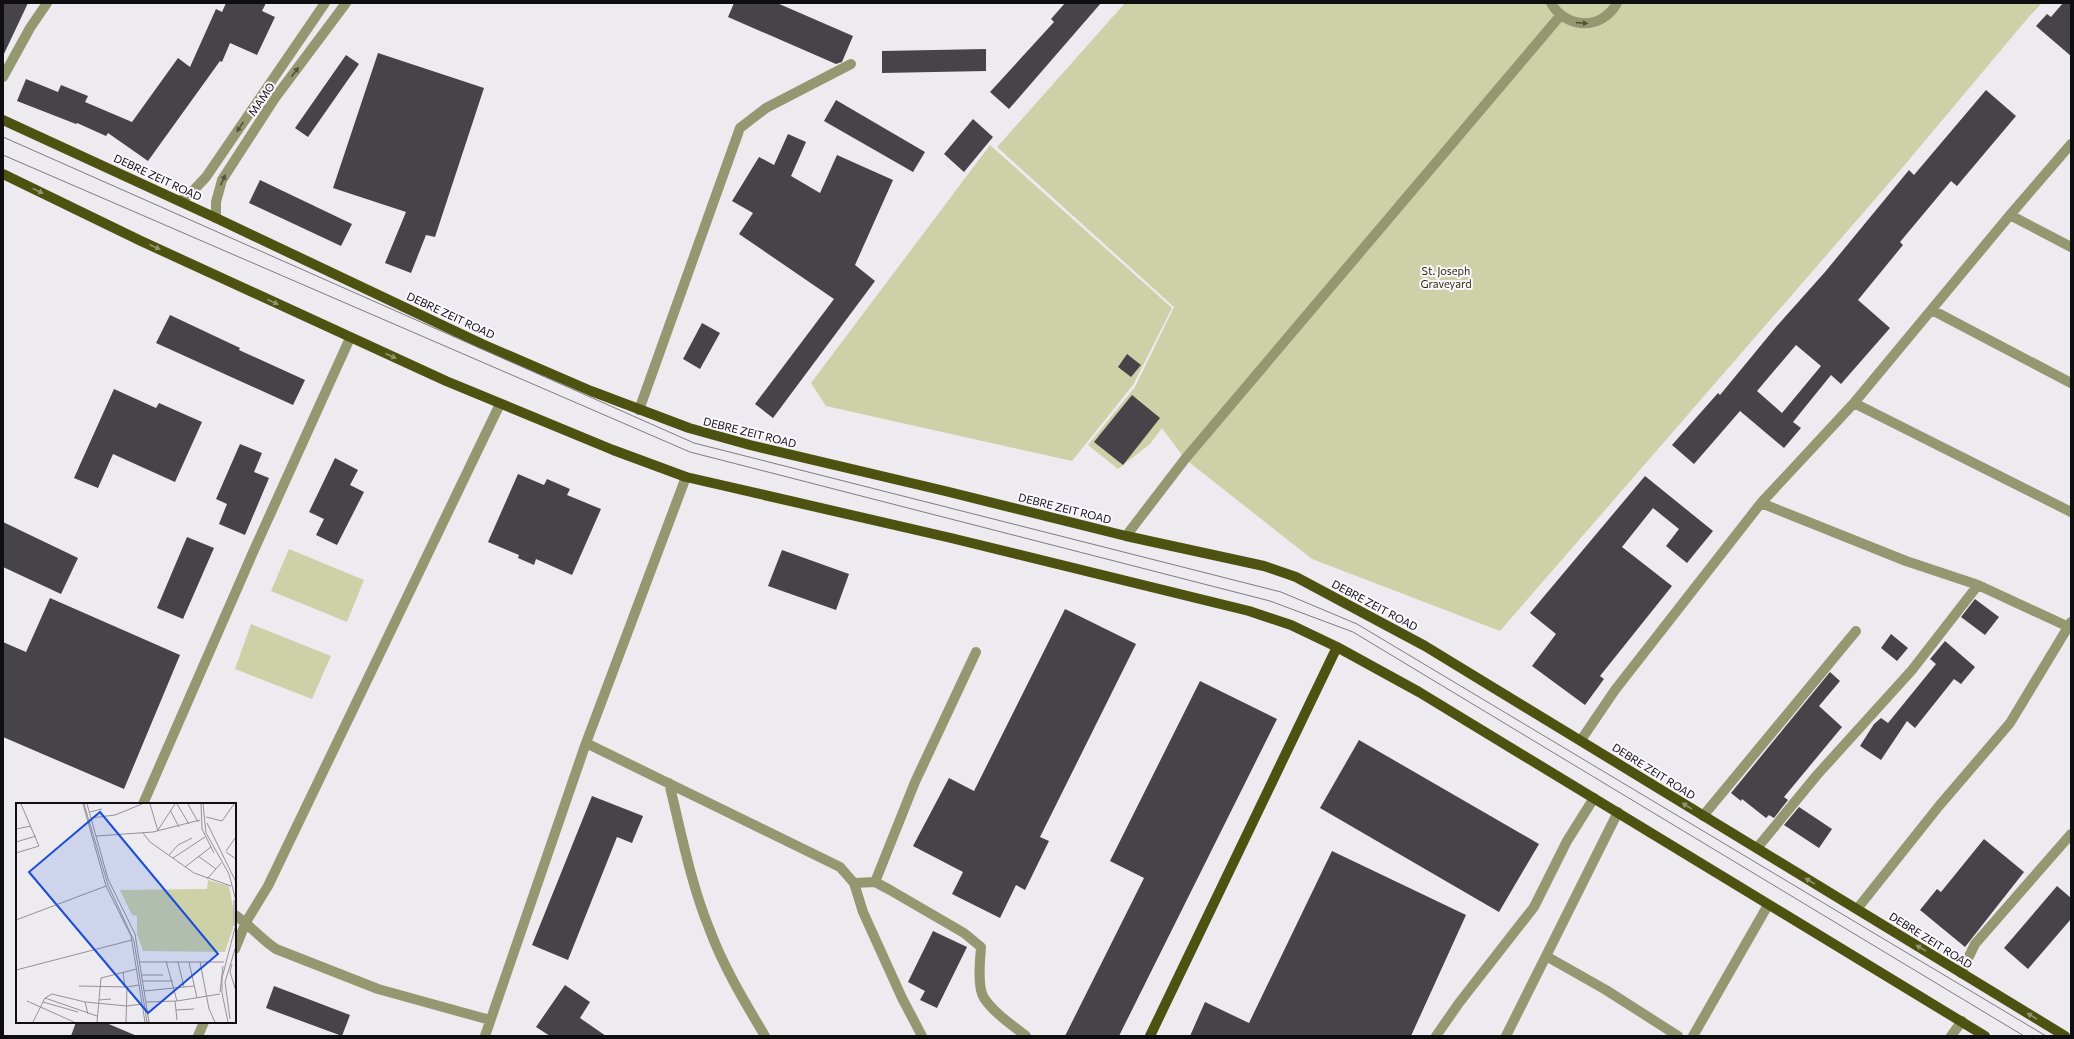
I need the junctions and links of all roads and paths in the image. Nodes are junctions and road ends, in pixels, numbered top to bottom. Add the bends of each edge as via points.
1 (47, 3) edge
2 (325, 3) edge
3 (1551, 3) edge
4 (1617, 3) edge
5 (343, 4) edge
6 (1560, 16) junction
7 (851, 64) dead end
8 (3, 77) edge
9 (3, 120) edge
10 (2071, 144) edge
11 (3, 174) edge
12 (180, 201) junction
13 (2010, 215) junction
14 (216, 218) junction
15 (2071, 247) edge
16 (1932, 310) junction
17 (350, 338) junction
18 (2071, 383) edge
19 (1854, 403) junction
20 (500, 404) junction
21 (639, 410) junction
22 (686, 477) junction
23 (1761, 503) junction
24 (2071, 512) edge
25 (1126, 536) junction
26 (1978, 585) junction
27 (2070, 626) edge
28 (1856, 631) dead end
29 (1337, 647) junction
30 (976, 652) dead end
31 (1581, 740) junction
32 (586, 743) junction
33 (669, 783) junction
34 (1594, 798) junction
35 (143, 803) edge
36 (1618, 812) junction
37 (1703, 816) junction
38 (2071, 834) edge
39 (1757, 848) junction
40 (875, 882) junction
41 (854, 884) junction
42 (1768, 904) junction
43 (1857, 909) junction
44 (236, 915) edge
45 (246, 922) junction
46 (236, 947) edge
47 (1546, 956) junction
48 (1961, 973) junction
49 (490, 1020) junction
50 (1962, 1021) junction
51 (204, 1023) edge
52 (1697, 1034) edge
53 (198, 1036) edge
54 (485, 1036) edge
55 (765, 1036) edge
56 (922, 1036) edge
57 (1026, 1036) edge
58 (1150, 1036) edge
59 (1436, 1036) edge
60 (1506, 1036) edge
61 (1678, 1036) edge
62 (1951, 1036) edge
63 (1985, 1036) edge
64 (2065, 1036) edge

1 - 8 street
2 -> 12 street via 206,177
3 - 6 street
6 -> 4 street via 1573,23 1587,24 1601,20 1612,12
14 -> 5 street, MAMO via 216,202 222,180 275,98
6 - 25 street via 1185,459
7 - 21 street via 766,108 740,128
9 - 12 main road, DEBRE ZEIT ROAD
10 - 13 street
11 -> 17 main road
12 - 14 main road, DEBRE ZEIT ROAD
13 - 15 street
13 - 16 street
14 - 21 main road, DEBRE ZEIT ROAD via 482,344
16 - 18 street
16 - 19 street
17 -> 20 main road
17 - 35 street
19 - 23 street
19 - 24 street
20 - 22 main road
20 - 45 street via 268,886
21 - 25 main road, DEBRE ZEIT ROAD via 750,446
22 - 29 main road via 951,538 1249,612 1291,625
22 - 32 street
23 - 26 street via 1906,561
23 - 31 street via 1615,690
25 - 31 main road, DEBRE ZEIT ROAD via 1264,566 1296,577 1425,646
26 - 27 street
26 - 39 street via 1912,670 1817,774
27 - 43 street via 2010,723 1939,806
28 - 37 street
29 - 34 main road via 1419,692
29 - 58 main road
30 - 40 street via 915,782
37 -> 31 main road, DEBRE ZEIT ROAD
32 - 33 street
32 - 49 street
33 - 41 street via 840,867
33 - 55 street via 696,891 709,928 737,989
34 - 36 main road
34 - 59 street via 1567,841 1534,907
36 - 42 main road
36 - 47 street
37 - 39 main road, DEBRE ZEIT ROAD
38 - 48 street via 1975,944
43 -> 39 main road, DEBRE ZEIT ROAD
40 - 41 street
40 - 57 street via 964,933 981,948 980,975 983,997
41 - 56 street via 902,998
42 - 50 main road
42 - 52 street
48 -> 43 main road, DEBRE ZEIT ROAD
44 - 45 street
45 - 46 street
45 - 49 street via 261,939 276,949 378,989
47 - 60 street
47 - 61 street via 1606,990
64 -> 48 main road, DEBRE ZEIT ROAD
49 - 54 street
50 - 62 street
50 - 63 main road
51 - 53 street

